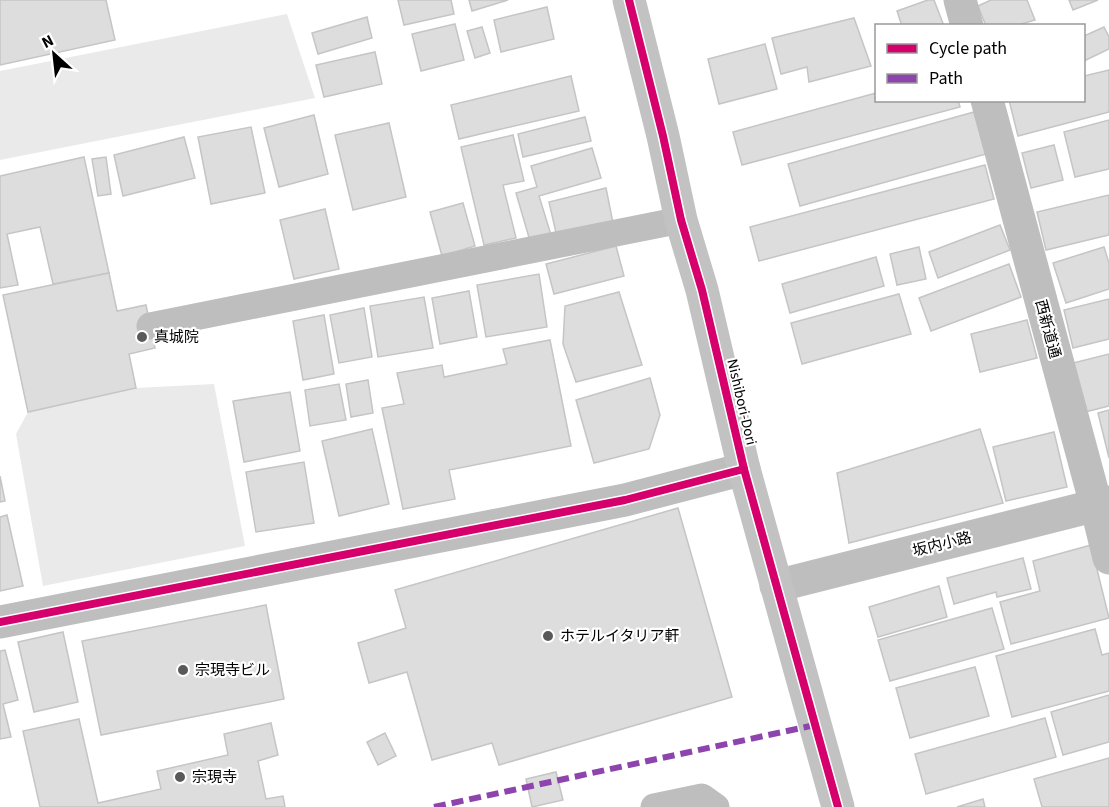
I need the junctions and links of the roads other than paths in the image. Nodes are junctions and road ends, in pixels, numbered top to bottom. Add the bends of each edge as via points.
1 (628, 0) edge
2 (960, 0) edge
3 (966, 24) edge
4 (988, 102) edge
5 (681, 220) junction
6 (150, 326) dead end
7 (744, 469) junction
8 (1103, 503) edge
9 (1109, 558) edge
10 (776, 586) junction
11 (0, 622) edge
12 (834, 806) edge
13 (654, 807) edge
14 (716, 807) edge

1 - 5 street, Nishibori-Dori
2 - 3 street
4 - 8 street, 西新道通
5 - 6 lane
5 - 7 street, Nishibori-Dori via 702,290
7 - 10 street, Nishibori-Dori
7 - 11 street via 624,500
8 - 9 street, 西新道通
8 - 10 street, 坂内小路
10 - 12 street, Nishibori-Dori
13 - 14 lane via 702,797

